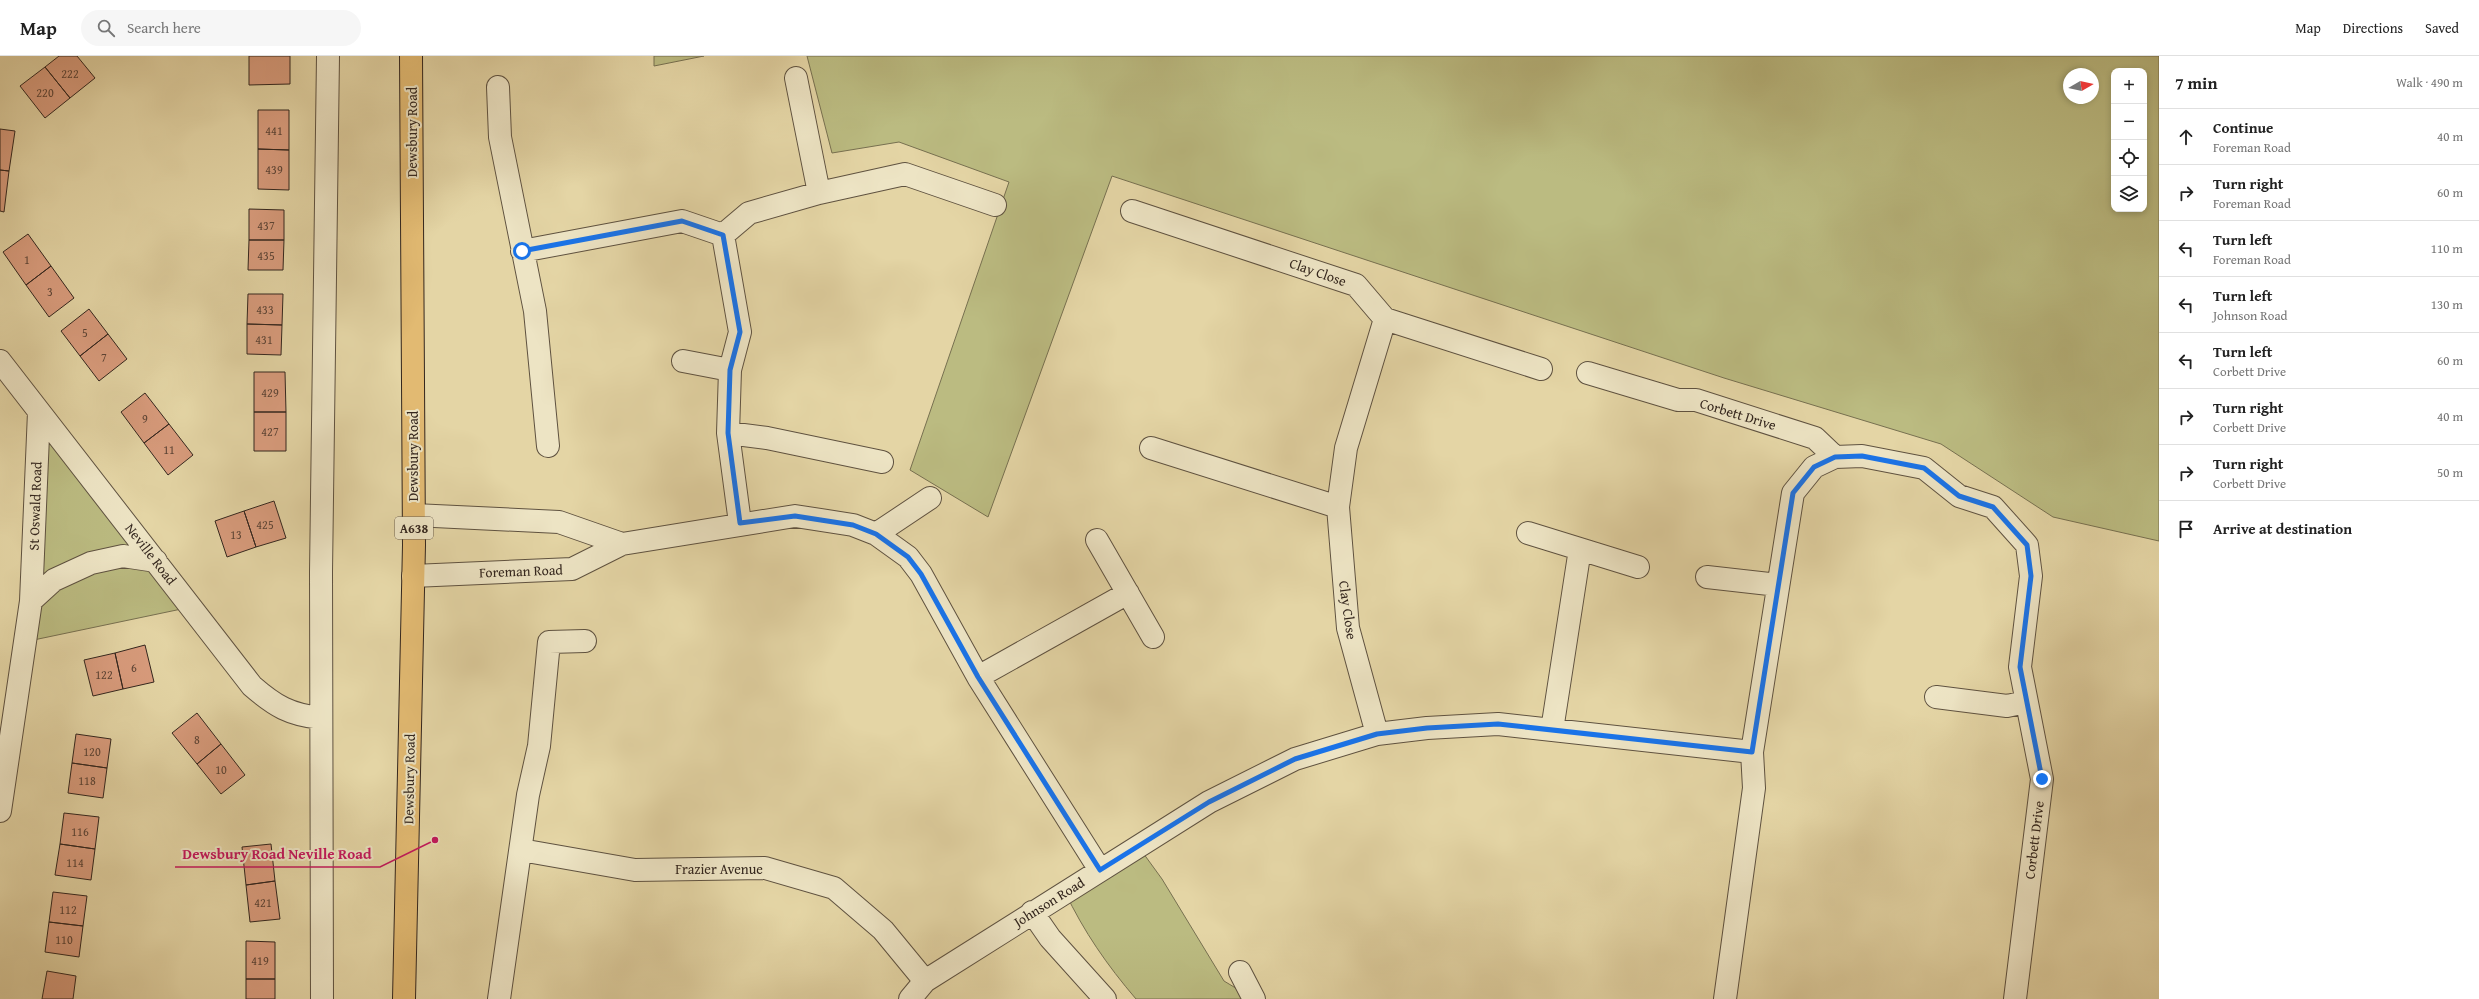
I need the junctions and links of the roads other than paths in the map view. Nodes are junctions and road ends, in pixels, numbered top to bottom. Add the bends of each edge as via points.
1 (328, 56) edge
2 (411, 56) edge
3 (796, 78) dead end
4 (498, 87) dead end
5 (820, 192) junction
6 (996, 204) dead end
7 (1132, 211) dead end
8 (723, 235) junction
9 (522, 251) junction
10 (1385, 319) junction
11 (0, 362) edge
12 (683, 362) dead end
13 (1541, 369) dead end
14 (730, 370) junction
15 (1588, 373) dead end
16 (39, 412) junction
17 (728, 433) junction
18 (548, 446) dead end
19 (1151, 448) dead end
20 (1835, 457) junction
21 (882, 462) dead end
22 (930, 498) dead end
23 (1338, 507) junction
24 (414, 515) junction
25 (740, 523) junction
26 (1528, 533) dead end
27 (876, 534) junction
28 (1097, 540) dead end
29 (622, 544) junction
30 (1580, 548) junction
31 (156, 561) junction
32 (1638, 567) dead end
33 (413, 576) junction
34 (1707, 577) dead end
35 (1778, 585) junction
36 (1128, 593) junction
37 (31, 601) junction
38 (1153, 637) dead end
39 (585, 641) dead end
40 (978, 677) junction
41 (1936, 697) dead end
42 (2026, 702) junction
43 (321, 718) junction
44 (1552, 730) junction
45 (1377, 734) junction
46 (1752, 752) junction
47 (0, 811) edge
48 (521, 850) junction
49 (1100, 870) junction
50 (1032, 912) junction
51 (1240, 972) dead end
52 (925, 981) junction
53 (322, 999) edge
54 (404, 999) edge
55 (499, 999) edge
56 (910, 999) edge
57 (1105, 999) edge
58 (1254, 999) edge
59 (1725, 999) edge
60 (2015, 999) edge

1 - 43 street
2 - 24 highway, Dewsbury Road / A638
3 - 5 street
4 - 9 street via 500,137
5 - 6 street via 905,174
5 - 8 street via 748,213
7 - 10 street, Clay Close via 1356,285
8 - 9 street via 682,221
8 - 14 street via 740,332
9 - 18 street via 535,311
10 - 13 street
10 - 23 street, Clay Close via 1346,448
11 - 16 street, Neville Road
12 - 14 street
14 - 17 street
15 - 20 street, Corbett Drive via 1678,400 1696,400 1815,438
16 - 31 street, Neville Road
16 - 37 street, St Oswald Road
17 - 21 street via 767,438
17 - 25 street
19 - 23 street
20 - 35 street, Corbett Drive via 1814,467 1793,493
20 - 42 street, Corbett Drive via 1862,456 1924,468 1959,496 1993,507 2027,545 2031,576 2020,667
22 - 27 street
23 - 45 street, Clay Close via 1348,628
24 - 29 street, Foreman Road via 559,522
24 - 33 highway, Dewsbury Road / A638
25 - 27 street, Foreman Road via 795,516 853,525
25 - 29 street, Foreman Road
26 - 30 street
27 - 40 street, Foreman Road via 908,557 921,574
28 - 36 street
29 - 33 street, Foreman Road via 572,569
30 - 32 street
30 - 44 street
31 - 37 street via 123,556 91,563 54,580
31 - 43 street, Neville Road via 252,686 274,704 300,716
33 - 54 highway, Dewsbury Road / A638
34 - 35 street
35 - 46 street, Corbett Drive
36 - 38 street
36 - 40 street
37 - 47 street, St Oswald Road
39 - 48 street via 549,642 539,746 528,795
40 - 49 street, Foreman Road
41 - 42 street via 2007,706
42 - 60 street, Corbett Drive via 2042,779
43 - 53 street
44 - 45 street, Johnson Road via 1498,724
44 - 46 street, Johnson Road
45 - 49 street, Johnson Road via 1295,759 1209,802
46 - 59 street, Corbett Drive via 1754,788
48 - 52 street, Frazier Avenue via 635,870 765,868 834,888 883,930
48 - 55 street
49 - 50 street, Johnson Road
50 - 52 street, Johnson Road
50 - 57 street via 1050,938
51 - 58 street
52 - 56 street, Johnson Road

